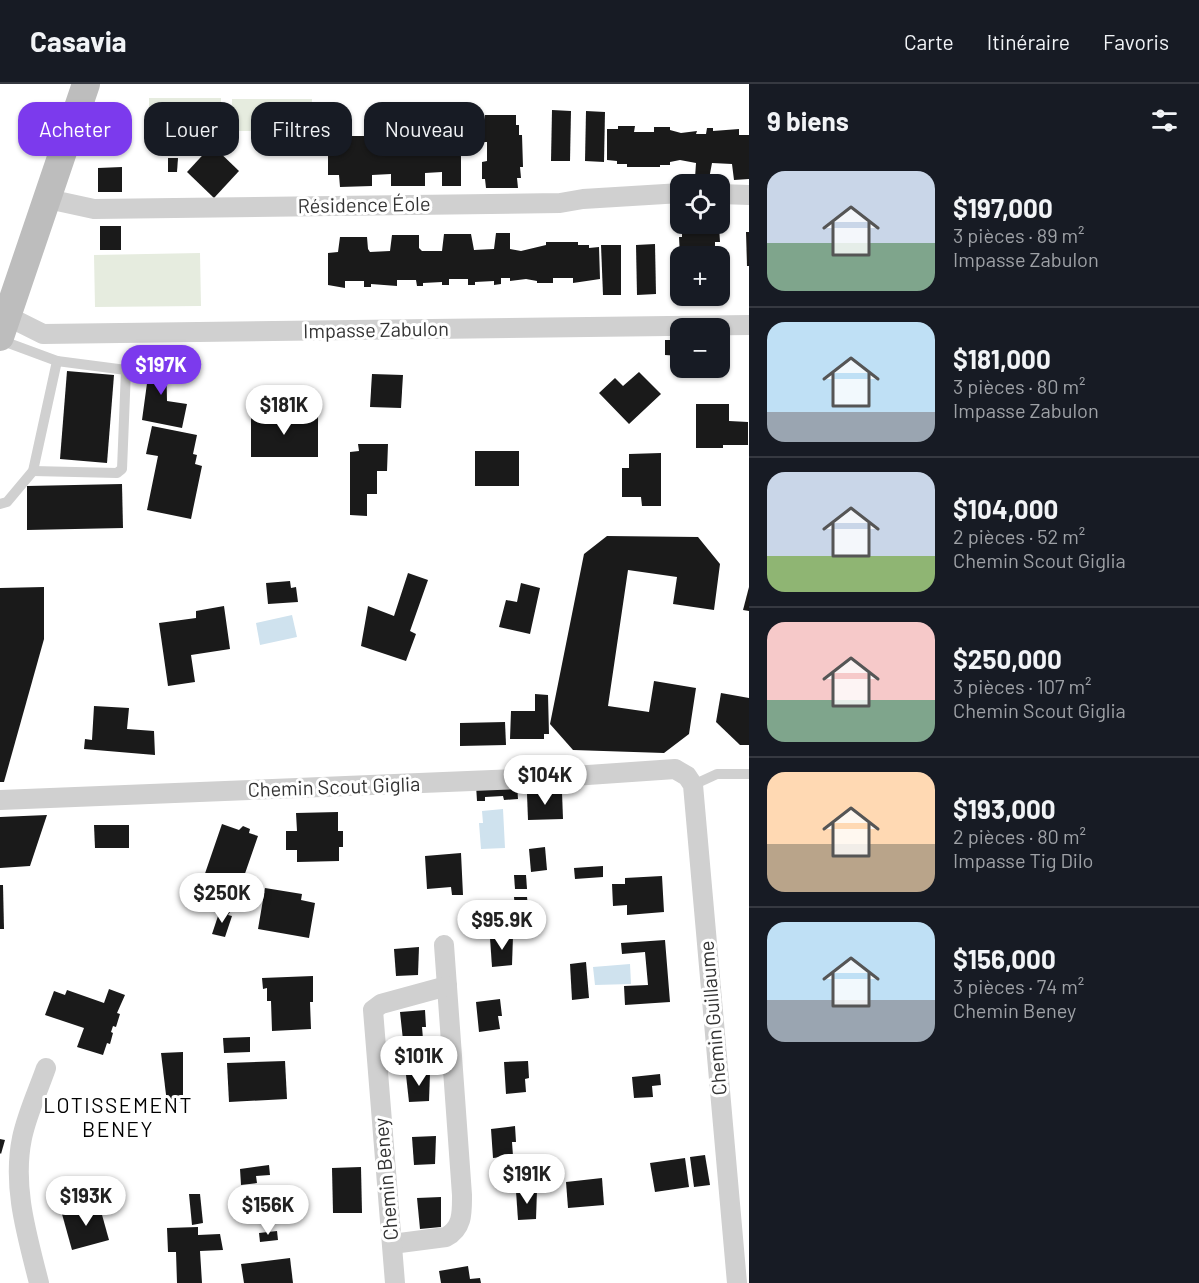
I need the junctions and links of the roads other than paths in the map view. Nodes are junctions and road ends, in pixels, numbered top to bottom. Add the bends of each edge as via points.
1 (86, 84) edge
2 (670, 194) edge
3 (730, 194) edge
4 (749, 195) edge
5 (48, 199) junction
6 (749, 325) edge
7 (2, 331) edge
8 (57, 361) junction
9 (33, 471) junction
10 (0, 504) edge
11 (749, 774) edge
12 (693, 785) junction
13 (0, 800) edge
14 (444, 945) dead end
15 (447, 986) junction
16 (46, 1068) dead end
17 (392, 1244) junction
18 (39, 1283) edge
19 (395, 1283) edge
20 (737, 1283) edge

1 - 5 main road
2 - 5 street, Résidence Éole via 583,198 560,203 94,209
3 - 4 street
5 - 7 main road
6 - 7 street, Impasse Zabulon via 44,334
7 - 8 lane
8 - 9 lane
8 - 9 lane via 126,370 122,469 117,473
9 - 10 lane via 7,502
11 - 12 lane via 717,774
12 - 13 street, Chemin Scout Giglia via 681,771 668,770
12 - 20 street, Chemin Guillaume
14 - 15 street
15 - 17 street via 461,1220 446,1237
15 - 17 street, Chemin Beney via 381,1004 373,1010
16 - 18 street via 22,1136 19,1158 20,1203
17 - 19 street, Chemin Beney

